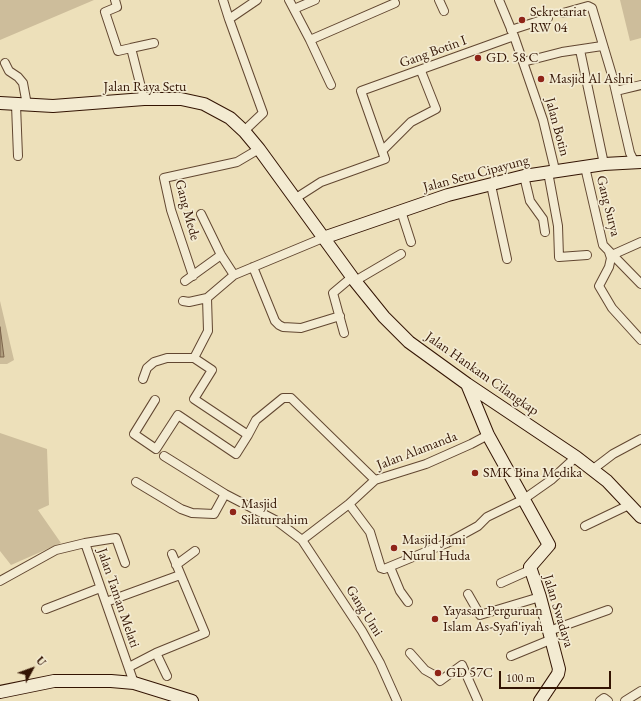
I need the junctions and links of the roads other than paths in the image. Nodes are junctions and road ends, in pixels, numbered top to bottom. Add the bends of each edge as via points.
1 (115, 0) edge
2 (222, 0) edge
3 (257, 0) edge
4 (289, 0) edge
5 (315, 0) edge
6 (439, 0) edge
7 (499, 0) edge
8 (395, 3) dead end
9 (294, 9) junction
10 (444, 11) dead end
11 (564, 13) dead end
12 (548, 18) dead end
13 (229, 19) junction
14 (513, 33) junction
15 (310, 40) junction
16 (154, 43) dead end
17 (602, 46) junction
18 (131, 48) junction
19 (580, 50) junction
20 (523, 62) junction
21 (5, 63) dead end
22 (421, 71) junction
23 (331, 84) dead end
24 (641, 85) edge
25 (616, 91) junction
26 (144, 99) junction
27 (0, 103) edge
28 (22, 105) junction
29 (244, 131) junction
30 (259, 149) junction
31 (383, 150) junction
32 (18, 156) dead end
33 (638, 162) edge
34 (604, 164) junction
35 (585, 167) junction
36 (551, 171) junction
37 (524, 176) junction
38 (491, 185) junction
39 (296, 198) junction
40 (401, 211) junction
41 (201, 214) dead end
42 (545, 232) dead end
43 (323, 238) junction
44 (411, 242) dead end
45 (641, 242) edge
46 (401, 254) dead end
47 (611, 254) junction
48 (221, 255) junction
49 (587, 255) dead end
50 (507, 259) dead end
51 (253, 267) junction
52 (234, 275) junction
53 (193, 276) junction
54 (353, 279) junction
55 (185, 281) dead end
56 (640, 281) edge
57 (207, 298) junction
58 (183, 301) dead end
59 (340, 316) junction
60 (344, 333) dead end
61 (641, 340) edge
62 (194, 358) junction
63 (143, 379) dead end
64 (467, 384) junction
65 (155, 400) dead end
66 (248, 435) junction
67 (488, 435) junction
68 (641, 439) edge
69 (164, 456) dead end
70 (576, 456) junction
71 (592, 470) junction
72 (375, 480) junction
73 (136, 482) dead end
74 (225, 494) junction
75 (524, 499) junction
76 (349, 504) junction
77 (629, 505) junction
78 (641, 517) edge
79 (585, 526) dead end
80 (302, 540) junction
81 (85, 543) junction
82 (195, 551) dead end
83 (172, 554) dead end
84 (125, 563) dead end
85 (176, 565) junction
86 (390, 567) junction
87 (530, 570) junction
88 (180, 575) junction
89 (0, 581) edge
90 (501, 583) dead end
91 (100, 588) junction
92 (468, 594) dead end
93 (540, 597) junction
94 (106, 602) junction
95 (408, 602) dead end
96 (46, 609) dead end
97 (608, 610) dead end
98 (550, 635) junction
99 (156, 653) junction
100 (410, 653) dead end
101 (511, 656) dead end
102 (129, 667) junction
103 (167, 676) dead end
104 (134, 683) junction
105 (641, 691) edge
106 (0, 692) edge
107 (174, 699) edge
108 (192, 701) edge
109 (397, 701) edge
110 (478, 701) edge
111 (540, 701) edge
112 (600, 701) edge
113 (608, 701) edge
114 (625, 701) edge

1 - 18 street via 117,7 105,12 118,51
2 - 13 street
3 - 13 street
4 - 9 street
5 - 9 street
6 - 10 street
7 - 14 street, Jalan Botin
8 - 15 street
9 - 15 street
11 - 17 street via 590,6
12 - 14 street, Gang Botin I
13 - 29 street via 263,114
14 - 20 street, Jalan Botin
14 - 22 street, Gang Botin I
15 - 23 street
16 - 18 street
17 - 19 street
17 - 25 street
18 - 26 street
19 - 20 street
19 - 34 street
20 - 36 street, Jalan Botin via 543,120
21 - 28 street via 9,71 23,83
22 - 31 street via 436,109 408,125
22 - 31 street, Gang Botin I via 361,92
24 - 25 street
25 - 33 street via 630,152
26 - 28 street, Jalan Raya Setu via 53,106
26 - 29 street, Jalan Raya Setu via 181,99 204,104 230,118
27 - 28 street, Jalan Raya Setu
28 - 32 street
29 - 30 street, Jalan Raya Setu
30 - 39 street, Jalan Raya Setu
30 - 53 street, Gang Mede via 237,162 164,178 171,210
31 - 39 street via 386,158 383,160 321,182
33 - 34 street, Jalan Setu Cipayung
34 - 35 street, Jalan Setu Cipayung
35 - 36 street, Jalan Setu Cipayung
35 - 47 street, Gang Surya via 600,238
36 - 37 street, Jalan Setu Cipayung
36 - 49 street, Jalan Botin via 559,257
37 - 38 street, Jalan Setu Cipayung
37 - 42 street via 530,201 542,219
38 - 40 street, Jalan Setu Cipayung via 448,195
38 - 50 street
39 - 43 street, Jalan Raya Setu
40 - 43 street, Jalan Setu Cipayung
40 - 44 street
41 - 48 street
43 - 51 street
43 - 54 street, Jalan Hankam Cilangkap
45 - 47 street
46 - 54 street
47 - 56 street, Gang Surya
47 - 61 street via 609,266 599,286 612,308
48 - 52 street
48 - 53 street
51 - 52 street
51 - 59 street via 275,321 279,325 300,328
52 - 57 street
53 - 55 street
54 - 59 street via 333,293
54 - 64 street, Jalan Hankam Cilangkap via 384,317 409,342
57 - 58 street
57 - 62 street via 208,331
59 - 60 street
62 - 63 street via 167,358 154,362 147,368
62 - 66 street via 212,370 195,400
64 - 67 street, Jalan Swadaya
64 - 70 street, Jalan Hankam Cilangkap
65 - 66 street via 134,434 156,449 178,415 236,454
66 - 72 street via 256,420 283,398 291,398
67 - 72 street, Jalan Alamanda via 426,464
67 - 75 street, Jalan Swadaya
68 - 71 street via 612,454
69 - 74 street, Gang Umi
70 - 71 street, Jalan Hankam Cilangkap
70 - 75 street via 551,480
71 - 77 street, Jalan Hankam Cilangkap via 607,481
72 - 76 street, Jalan Alamanda
73 - 74 street via 192,513 214,514
74 - 80 street, Gang Umi via 277,521
75 - 86 street via 487,517 478,526 447,544
75 - 87 street, Jalan Swadaya via 549,545 531,565
76 - 80 street, Jalan Alamanda
76 - 86 street via 370,532 381,568
77 - 78 street, Jalan Hankam Cilangkap
77 - 79 street
80 - 109 street, Gang Umi via 362,631
81 - 84 street via 116,538
81 - 89 street, Jalan Taman Melati via 56,550
81 - 91 street, Jalan Taman Melati
82 - 85 street
83 - 85 street
85 - 88 street
86 - 95 street via 400,591
87 - 90 street
87 - 93 street, Jalan Swadaya
88 - 94 street
88 - 99 street via 205,633
91 - 94 street, Jalan Taman Melati
91 - 96 street
92 - 93 street via 480,615
93 - 98 street, Jalan Swadaya
94 - 102 street, Jalan Taman Melati
97 - 98 street
98 - 101 street
98 - 111 street, Jalan Swadaya via 559,669
99 - 102 street
99 - 103 street
100 - 110 street via 425,670 440,681 462,665
102 - 104 street, Jalan Taman Melati
104 - 106 street via 54,681
104 - 107 street
105 - 114 street
107 - 108 street
112 - 113 street via 604,698

